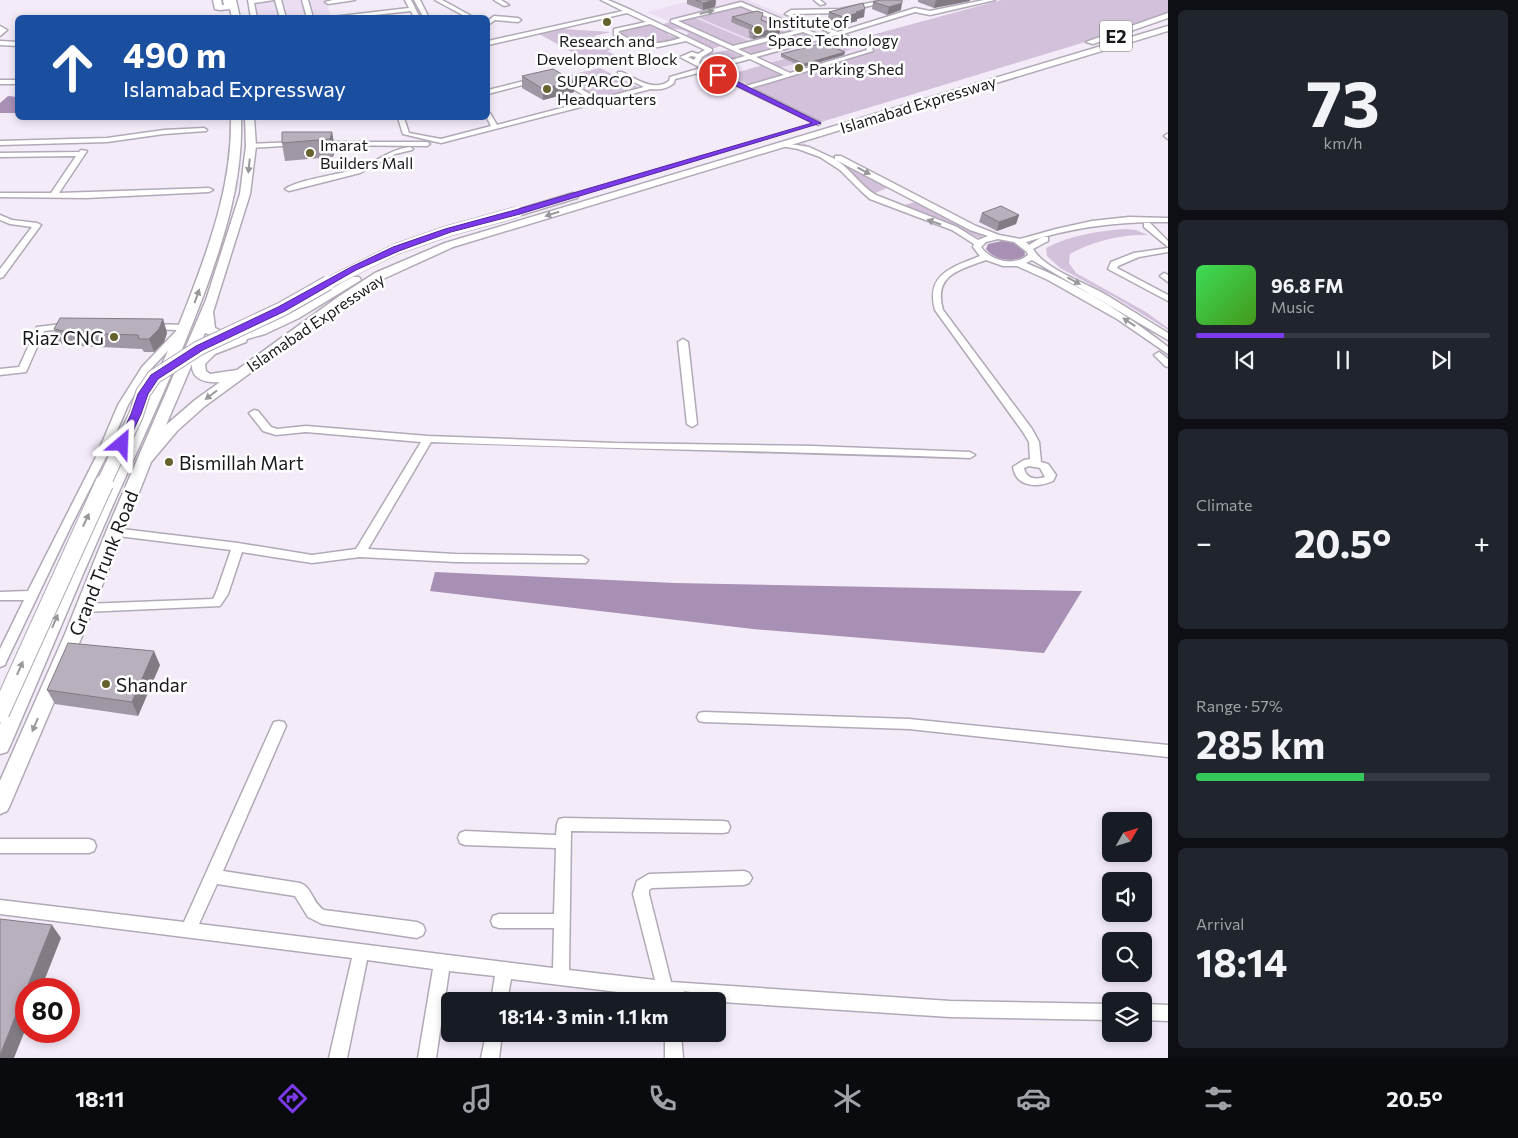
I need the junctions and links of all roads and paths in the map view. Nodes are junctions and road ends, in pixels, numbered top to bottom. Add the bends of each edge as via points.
1 (217, 0) edge
2 (227, 0) edge
3 (232, 0) edge
4 (271, 0) edge
5 (278, 0) edge
6 (305, 0) edge
7 (352, 0) edge
8 (408, 0) edge
9 (417, 0) edge
10 (438, 0) edge
11 (497, 0) edge
12 (604, 0) edge
13 (817, 0) edge
14 (891, 0) edge
15 (992, 0) edge
16 (251, 1) edge
17 (328, 1) edge
18 (899, 3) edge
19 (506, 4) dead end
20 (822, 4) dead end
21 (908, 6) dead end
22 (413, 10) junction
23 (457, 10) junction
24 (915, 10) junction
25 (629, 11) junction
26 (235, 15) edge
27 (253, 15) edge
28 (282, 15) edge
29 (309, 15) edge
30 (334, 15) edge
31 (357, 15) edge
32 (416, 15) edge
33 (426, 15) edge
34 (454, 15) edge
35 (467, 15) edge
36 (1165, 15) edge
37 (518, 20) dead end
38 (490, 21) edge
39 (1168, 21) edge
40 (652, 22) junction
41 (1168, 28) edge
42 (803, 30) junction
43 (837, 33) junction
44 (820, 37) junction
45 (686, 39) junction
46 (0, 43) edge
47 (490, 43) edge
48 (15, 44) edge
49 (733, 48) junction
50 (1064, 52) junction
51 (699, 56) junction
52 (751, 56) junction
53 (696, 64) junction
54 (705, 68) junction
55 (620, 74) dead end
56 (790, 75) junction
57 (554, 76) edge
58 (545, 78) edge
59 (13, 80) edge
60 (0, 82) edge
61 (652, 87) junction
62 (745, 88) junction
63 (490, 92) edge
64 (598, 101) junction
65 (490, 118) edge
66 (236, 120) edge
67 (249, 120) edge
68 (402, 120) edge
69 (818, 123) junction
70 (495, 127) junction
71 (204, 130) dead end
72 (812, 136) junction
73 (89, 141) junction
74 (441, 141) junction
75 (0, 142) edge
76 (305, 144) edge
77 (314, 144) edge
78 (427, 144) junction
79 (783, 145) junction
80 (251, 146) junction
81 (81, 154) junction
82 (0, 155) edge
83 (641, 176) dead end
84 (289, 189) dead end
85 (209, 190) dead end
86 (584, 192) dead end
87 (883, 192) junction
88 (0, 195) edge
89 (54, 195) junction
90 (517, 212) junction
91 (0, 217) edge
92 (1168, 220) edge
93 (1147, 225) junction
94 (1168, 226) edge
95 (998, 237) junction
96 (1019, 242) junction
97 (978, 243) junction
98 (1168, 245) edge
99 (1168, 250) edge
100 (1031, 252) junction
101 (986, 257) junction
102 (1017, 263) junction
103 (0, 275) edge
104 (1168, 298) edge
105 (207, 311) junction
106 (78, 326) edge
107 (146, 327) edge
108 (185, 328) junction
109 (262, 330) junction
110 (1168, 337) edge
111 (683, 342) dead end
112 (1163, 353) edge
113 (1168, 364) edge
114 (0, 372) edge
115 (243, 372) junction
116 (254, 413) dead end
117 (692, 424) dead end
118 (428, 438) junction
119 (970, 456) dead end
120 (147, 458) junction
121 (1036, 463) dead end
122 (114, 532) junction
123 (238, 547) junction
124 (360, 553) junction
125 (582, 560) dead end
126 (0, 596) edge
127 (32, 596) junction
128 (84, 608) junction
129 (0, 662) edge
130 (0, 713) edge
131 (704, 717) dead end
132 (279, 726) dead end
133 (0, 746) edge
134 (1168, 751) edge
135 (0, 805) edge
136 (723, 827) dead end
137 (466, 838) dead end
138 (564, 842) junction
139 (0, 846) edge
140 (89, 846) dead end
141 (212, 876) junction
142 (744, 878) dead end
143 (0, 907) edge
144 (499, 921) dead end
145 (562, 921) junction
146 (189, 930) junction
147 (417, 930) dead end
148 (361, 952) junction
149 (442, 962) junction
150 (504, 969) junction
151 (562, 976) junction
152 (500, 992) edge
153 (651, 992) edge
154 (667, 992) edge
155 (726, 998) edge
156 (1102, 1012) edge
157 (1152, 1013) edge
158 (1168, 1014) edge
159 (493, 1042) edge
160 (673, 1042) edge
161 (338, 1058) edge
162 (427, 1058) edge
163 (490, 1058) edge
164 (674, 1058) edge

1 - 2 highway via 220,8 228,6
3 - 26 highway
4 - 16 street
5 - 28 street
6 - 29 street
7 - 17 street
8 - 22 street
9 - 33 street
10 - 23 street
11 - 19 street
12 - 25 street
13 - 20 street
14 - 18 street
14 - 43 street via 840,11 784,12
15 - 24 street via 930,13
16 - 27 street
17 - 30 street
21 - 24 street
22 - 31 street
22 - 32 street
23 - 34 street
23 - 35 street
24 - 43 street
25 - 40 street
25 - 47 street
36 - 50 highway
37 - 38 street via 494,18
39 - 50 highway, Islamabad Expressway / E2
40 - 45 street
40 - 45 street via 616,30 616,34 623,40 647,47
41 - 72 highway, Islamabad Expressway / E2
42 - 44 street
42 - 49 street
49 -> 42 street via 673,21 740,4
43 - 44 street
43 - 56 street via 869,46 870,50
44 - 52 street
45 - 51 street via 710,50
46 - 48 street
49 - 52 street
50 - 69 highway, Islamabad Expressway / E2
51 - 53 street
51 - 53 street via 683,57
52 - 54 street
52 - 56 street
53 - 54 street
54 - 61 street via 672,78 668,86
54 - 62 street
55 - 61 street
56 - 62 street
57 - 64 street
58 - 63 street
59 - 60 street
61 - 64 street
62 - 69 street
64 - 70 street
65 - 70 street
108 -> 66 highway, Grand Trunk Road via 220,236 231,195 236,159
67 - 80 highway, Grand Trunk Road
68 - 74 street via 406,134
69 - 83 highway, Islamabad Expressway / E2
70 - 74 street
71 - 73 street
72 - 79 highway, Islamabad Expressway / E2
72 -> 87 street via 813,144
73 - 75 street
73 - 81 street
74 - 78 street
76 - 80 street
77 - 78 street
78 - 84 street via 393,153 354,173
79 - 87 street via 804,148 836,164 863,190
79 -> 115 highway, Islamabad Expressway / E2 via 487,232 426,254 380,276
80 -> 105 highway, Grand Trunk Road via 245,194
81 - 82 street
81 - 89 street
85 - 89 street
86 - 90 highway
87 - 95 street
97 -> 87 street via 965,233 894,207
88 - 89 street
90 - 109 highway via 381,266
130 -> 90 highway, bridge via 143,394 154,377 199,348 396,249
91 - 103 street via 10,222 37,225
92 - 96 street via 1102,221 1059,229
93 - 94 street
93 - 98 street
93 - 100 street via 1052,236
95 - 96 street
95 - 97 street
96 - 100 street
97 - 101 street via 979,252
99 - 104 street via 1126,258 1114,264 1112,269
100 - 102 street via 1029,259
100 -> 110 street via 1044,265 1117,304
101 - 102 street
101 - 121 street via 940,280 935,288 935,301 1028,431 1034,442
112 -> 102 street via 1136,326 1038,271
105 - 109 highway via 209,330 219,336 231,338
105 - 120 highway, Grand Trunk Road
106 - 114 street via 40,329 23,370
107 - 108 street
108 - 127 street via 145,369 123,405 101,457
133 -> 108 highway, Grand Trunk Road
109 - 115 highway via 211,351 200,359 198,366 203,376 220,378
111 - 117 street
112 - 113 street
115 -> 120 highway, Islamabad Expressway / E2 via 172,428
116 - 118 street via 270,431 306,429
118 - 119 street
118 - 124 street
120 - 122 highway, Grand Trunk Road
122 - 123 street
122 - 128 highway, Grand Trunk Road
123 - 124 street via 312,559
123 - 128 street via 216,603
124 - 125 street
126 - 127 street
127 - 129 street
128 -> 135 highway, Grand Trunk Road
131 - 134 street via 909,724
132 - 141 street
136 - 138 street via 564,824
137 - 138 street
138 - 145 street
139 - 140 street
141 - 146 street
141 - 147 street via 300,890 313,912 322,917
142 - 154 street via 649,880 642,886 641,894
143 - 146 street
144 - 145 street
145 - 151 street
146 - 148 street
148 - 149 street
148 - 161 street
149 - 150 street
149 - 162 street
150 - 151 street
150 - 152 street
151 - 153 street
155 - 156 street via 950,1009
157 - 158 street
159 - 163 street
160 - 164 street

